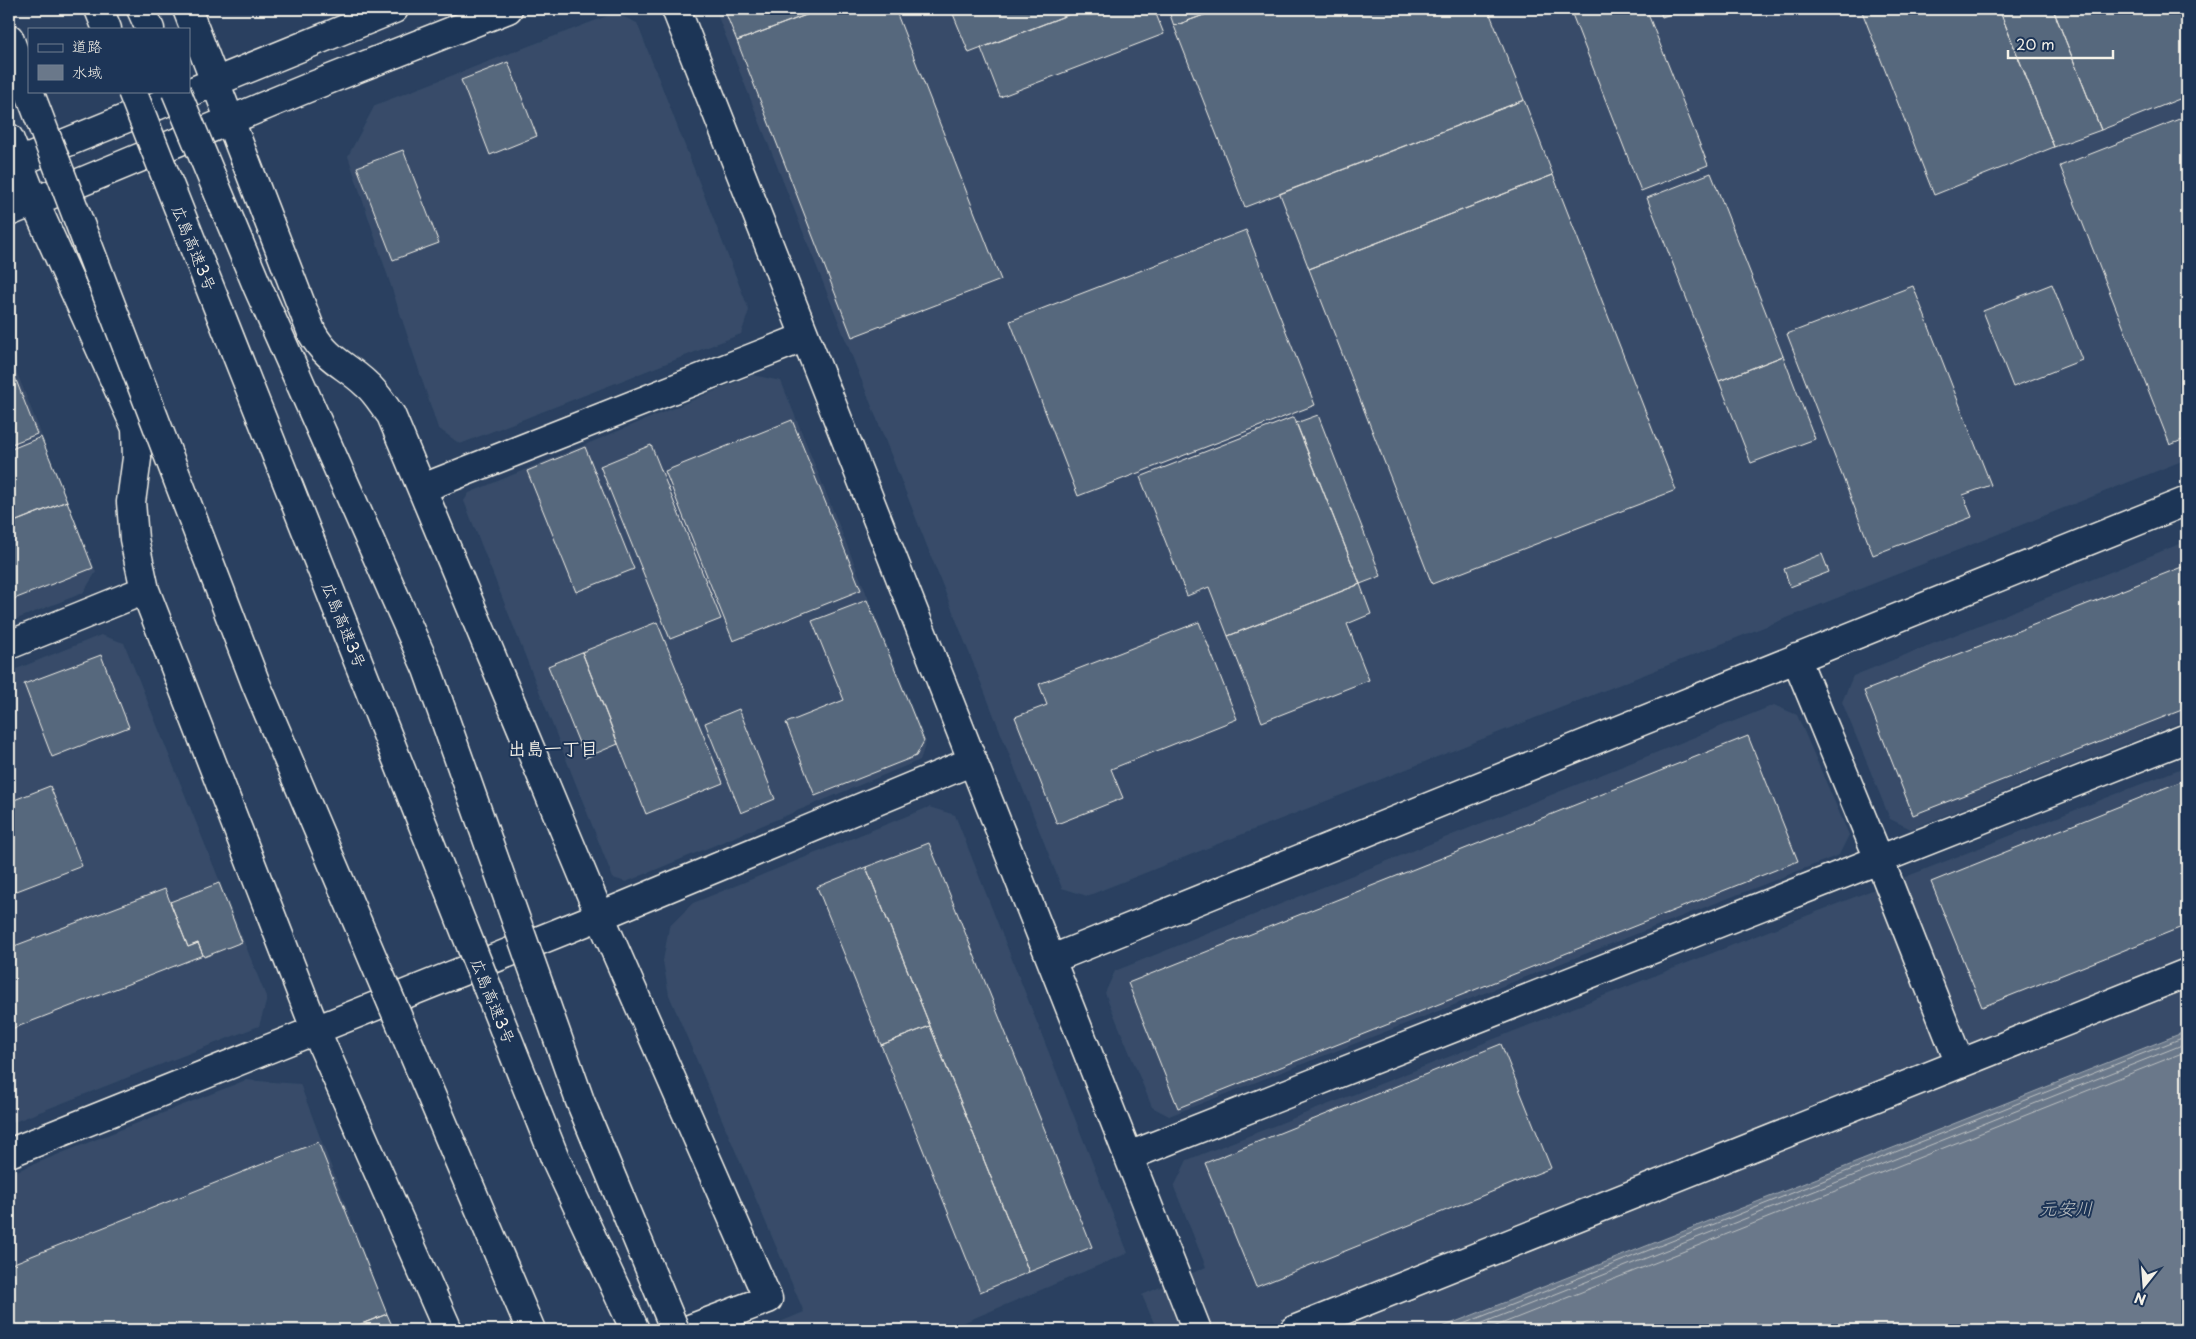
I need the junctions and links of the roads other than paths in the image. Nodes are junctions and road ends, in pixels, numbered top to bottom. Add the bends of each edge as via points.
1 (99, 9) edge
2 (141, 9) edge
3 (187, 9) edge
4 (394, 9) edge
5 (508, 9) edge
6 (676, 9) edge
7 (107, 28) edge
8 (150, 28) edge
9 (9, 38) edge
10 (215, 81) junction
11 (28, 88) edge
12 (190, 90) edge
13 (29, 92) edge
14 (132, 92) edge
15 (176, 92) edge
16 (185, 92) edge
17 (231, 119) junction
18 (12, 155) edge
19 (34, 201) junction
20 (9, 212) edge
21 (805, 337) junction
22 (423, 488) junction
23 (2187, 501) edge
24 (145, 590) junction
25 (9, 645) edge
26 (1796, 658) junction
27 (2187, 738) edge
28 (973, 761) junction
29 (1879, 859) junction
30 (600, 916) junction
31 (1052, 959) junction
32 (2187, 973) edge
33 (316, 1031) junction
34 (1960, 1064) junction
35 (9, 1152) edge
36 (1129, 1156) junction
37 (555, 1158) junction
38 (448, 1330) edge
39 (531, 1330) edge
40 (626, 1330) edge
41 (635, 1330) edge
42 (675, 1330) edge
43 (687, 1330) edge
44 (1197, 1330) edge
45 (1294, 1330) edge

1 - 7 main road
2 - 8 main road
3 - 10 main road
4 - 10 main road
5 - 17 main road
6 - 21 main road
9 - 11 main road
10 - 12 main road
10 - 17 main road
13 - 39 main road, bridge via 256,684
14 - 37 main road, 広島高速3号, bridge
15 - 42 main road, bridge via 258,288 427,669 580,1101
16 - 18 main road
17 - 19 main road
17 - 22 main road via 312,333 332,360 367,384 390,415
18 - 19 main road
19 - 20 main road
19 - 24 main road via 136,428 138,458 130,502
21 - 22 main road
21 - 28 main road
22 - 30 main road
23 - 26 main road
24 - 25 main road
24 - 33 main road
26 - 29 main road
26 - 31 main road
27 - 29 main road
28 - 30 main road
28 - 31 main road
29 - 34 main road
29 - 36 main road
30 - 33 main road
30 - 43 main road via 768,1299
31 - 36 main road
32 - 34 main road
33 - 35 main road
33 - 38 main road
34 - 45 main road
36 - 44 main road
37 - 40 main road
37 - 41 main road

